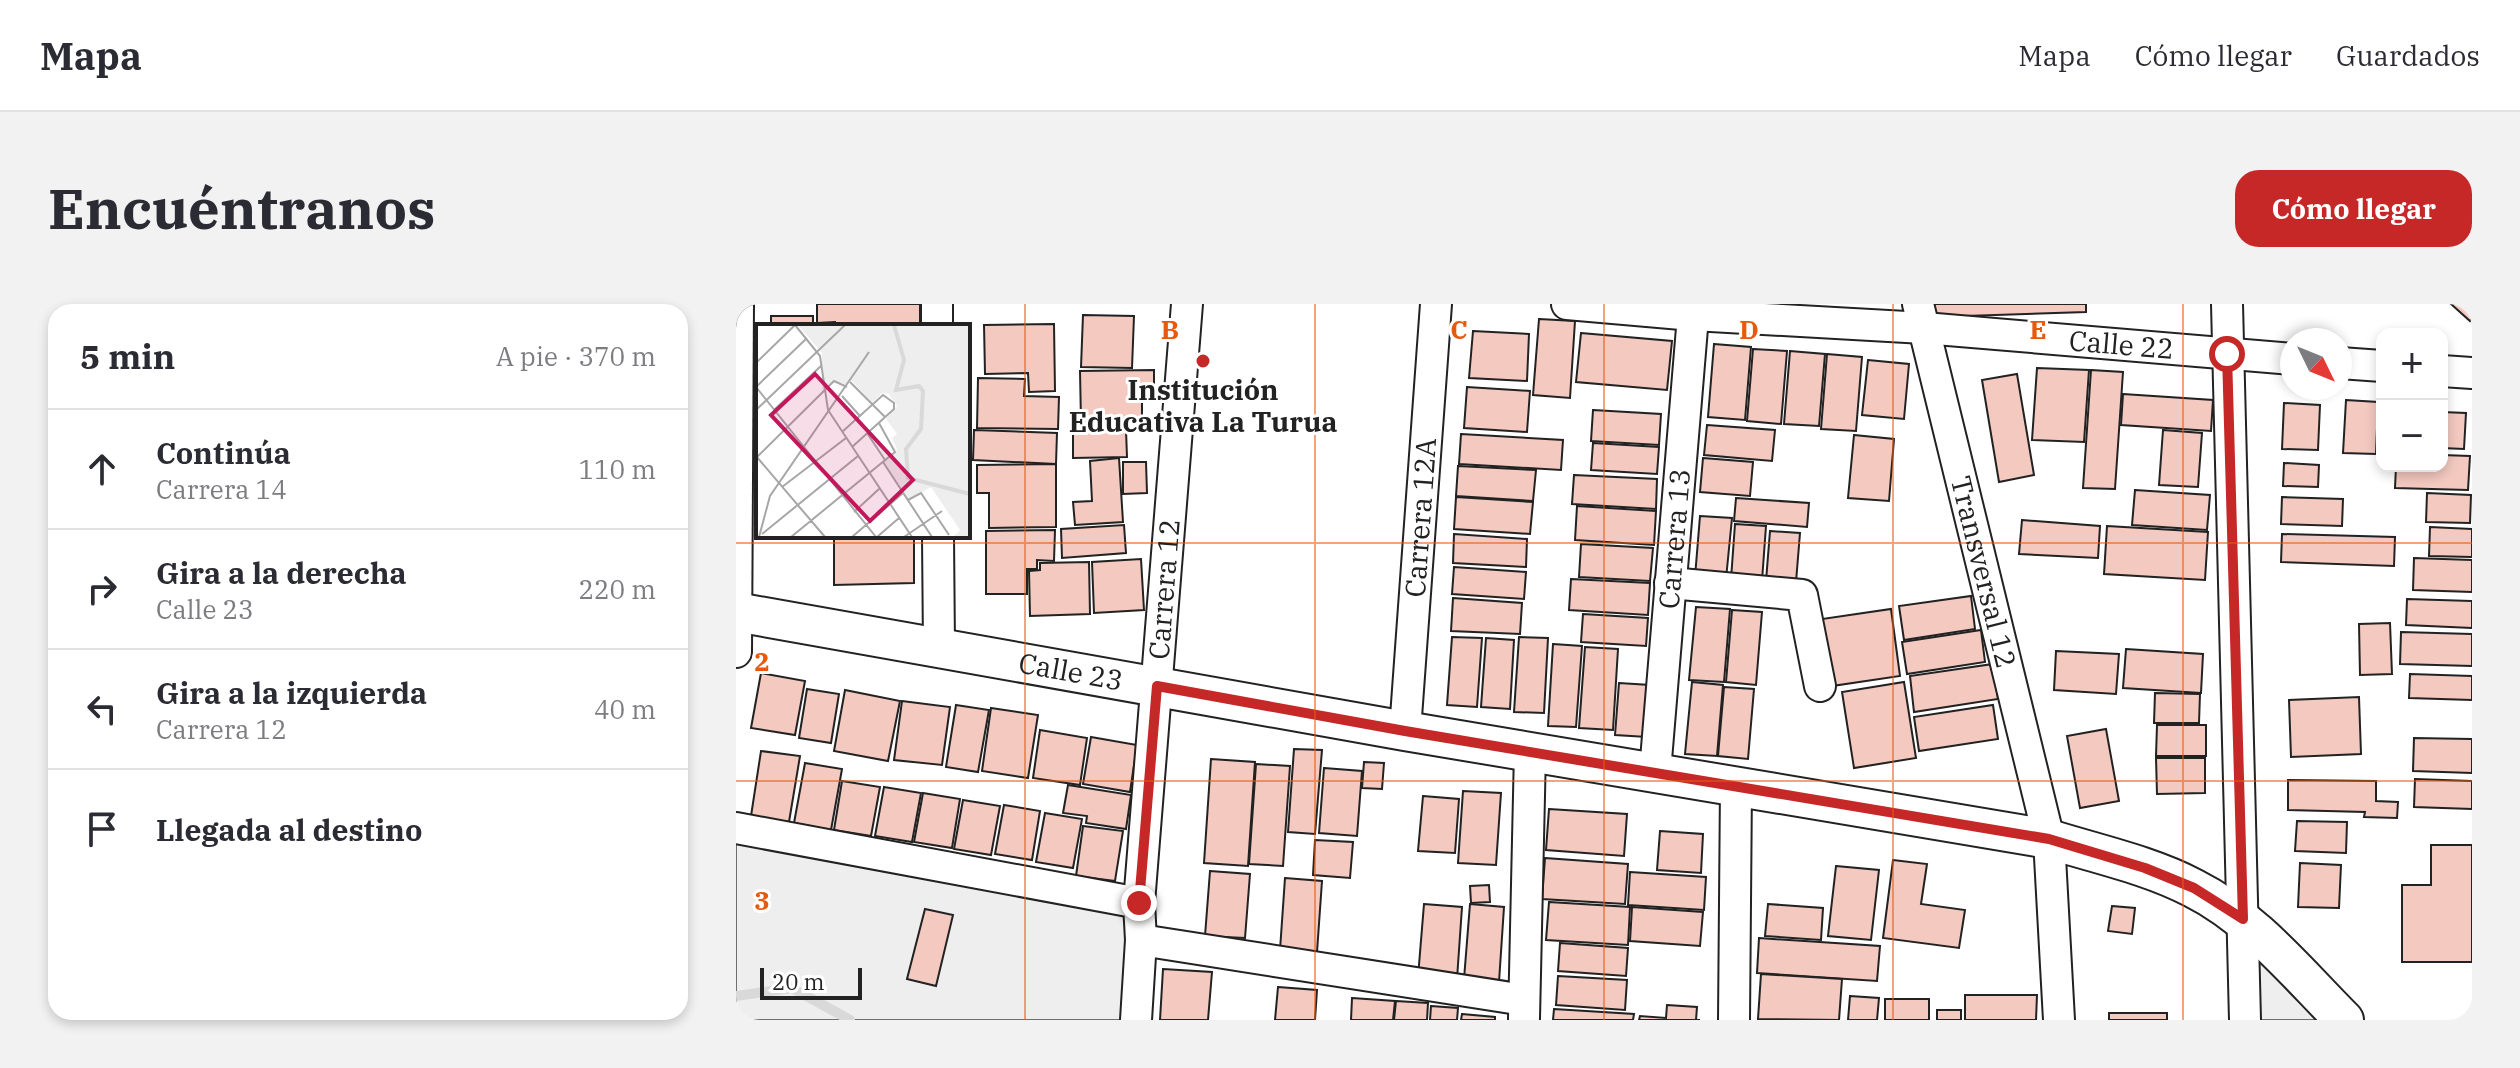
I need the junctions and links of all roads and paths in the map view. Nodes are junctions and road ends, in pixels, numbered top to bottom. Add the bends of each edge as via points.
1 (738, 304) edge
2 (1187, 304) edge
3 (1436, 304) edge
4 (1567, 304) edge
5 (2227, 304) edge
6 (1693, 310) edge
7 (1921, 316) edge
8 (2227, 354) junction
9 (2280, 358) edge
10 (2352, 364) edge
11 (2376, 366) edge
12 (2448, 371) edge
13 (2472, 373) edge
14 (938, 538) edge
15 (1670, 583) junction
16 (737, 612) edge
17 (939, 648) junction
18 (736, 652) edge
19 (1157, 686) junction
20 (1820, 686) dead end
21 (1405, 731) junction
22 (1530, 751) junction
23 (1655, 772) junction
24 (1736, 785) junction
25 (736, 828) edge
26 (2049, 839) junction
27 (1139, 903) junction
28 (2243, 919) junction
29 (1141, 940) junction
30 (1524, 1010) edge
31 (1136, 1020) edge
32 (1734, 1020) edge
33 (2059, 1020) edge
34 (2245, 1020) edge
35 (2344, 1020) edge

1 - 16 street
2 - 19 street, Carrera 12
3 - 21 street, Carrera 12A
4 - 6 street, Calle 22
5 - 8 street
6 - 7 street, Calle 22
6 - 15 street, Carrera 13
7 - 8 street, Calle 22
7 - 26 street, Transversal 12
8 - 9 street, Calle 22
8 - 28 street
10 - 11 street
12 - 13 street
14 - 17 street
15 - 20 street via 1802,595
15 - 23 street, Carrera 13
16 - 17 street, Calle 23
16 - 18 street
17 - 19 street, Calle 23
19 - 21 street, Calle 23
19 - 27 street, Carrera 12
21 - 22 street, Calle 23
22 - 23 street, Calle 23
22 - 30 street
23 - 24 street, Calle 23
24 - 26 street, Calle 23
24 - 32 street
25 - 27 street
26 - 28 street, Calle 23 via 2194,888
26 - 33 street, Transversal 12
27 - 29 street, Carrera 12
28 - 34 street
28 - 35 street, Calle 23
29 - 30 street
29 - 31 street, Carrera 12

